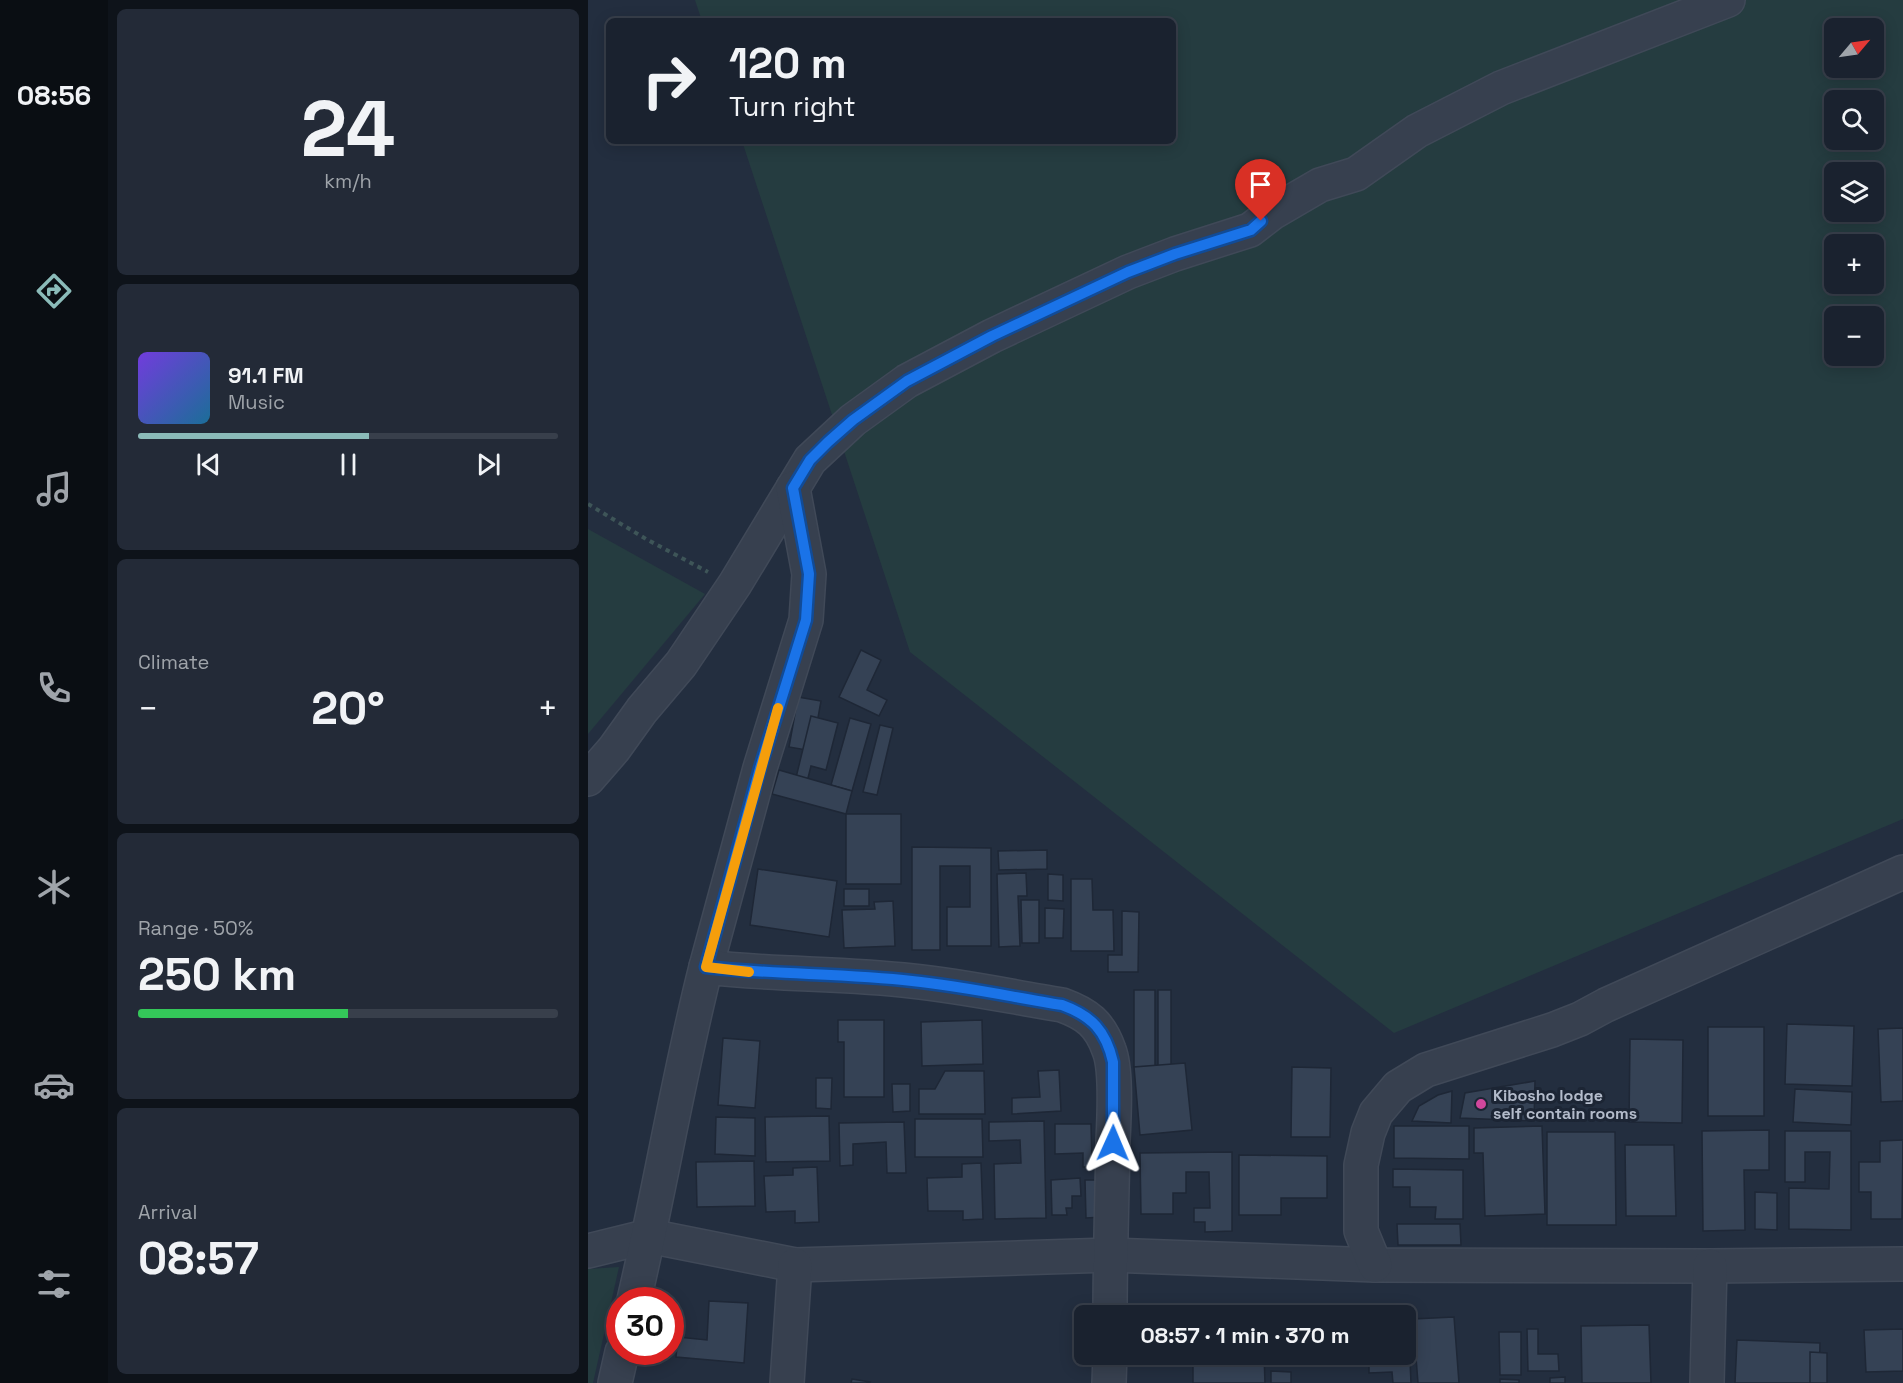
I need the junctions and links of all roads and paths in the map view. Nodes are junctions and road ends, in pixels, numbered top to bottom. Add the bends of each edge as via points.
1 (1728, 0) edge
2 (793, 488) junction
3 (588, 504) edge
4 (735, 584) junction
5 (588, 779) edge
6 (1903, 872) edge
7 (706, 967) junction
8 (649, 1236) junction
9 (588, 1251) edge
10 (1110, 1255) junction
11 (1903, 1264) edge
12 (795, 1265) junction
13 (1376, 1265) junction
14 (1710, 1266) junction
15 (637, 1287) edge
16 (1110, 1305) edge
17 (619, 1365) edge
18 (1110, 1365) edge
19 (615, 1383) edge
20 (787, 1383) edge
21 (1109, 1383) edge
22 (1707, 1383) edge

1 - 2 street via 1501,88 1417,131 1356,174 1320,185 1251,230 1128,272 992,336 907,381 853,420 810,460
2 - 4 street
2 - 7 street via 809,574 806,620 760,768
3 - 4 path via 695,566
4 - 5 street via 681,664
6 - 13 street via 1552,1030 1426,1070 1398,1087 1376,1113 1361,1165 1361,1231
7 - 8 street via 687,1041
7 - 10 street via 913,981 1062,1005 1084,1015 1102,1034 1113,1062
8 - 9 street
8 - 12 street
8 - 15 street
10 - 12 street
10 - 13 street
10 - 16 street
11 - 14 street
12 - 20 street
13 - 14 street
14 - 22 street
17 - 19 street
18 - 21 street

